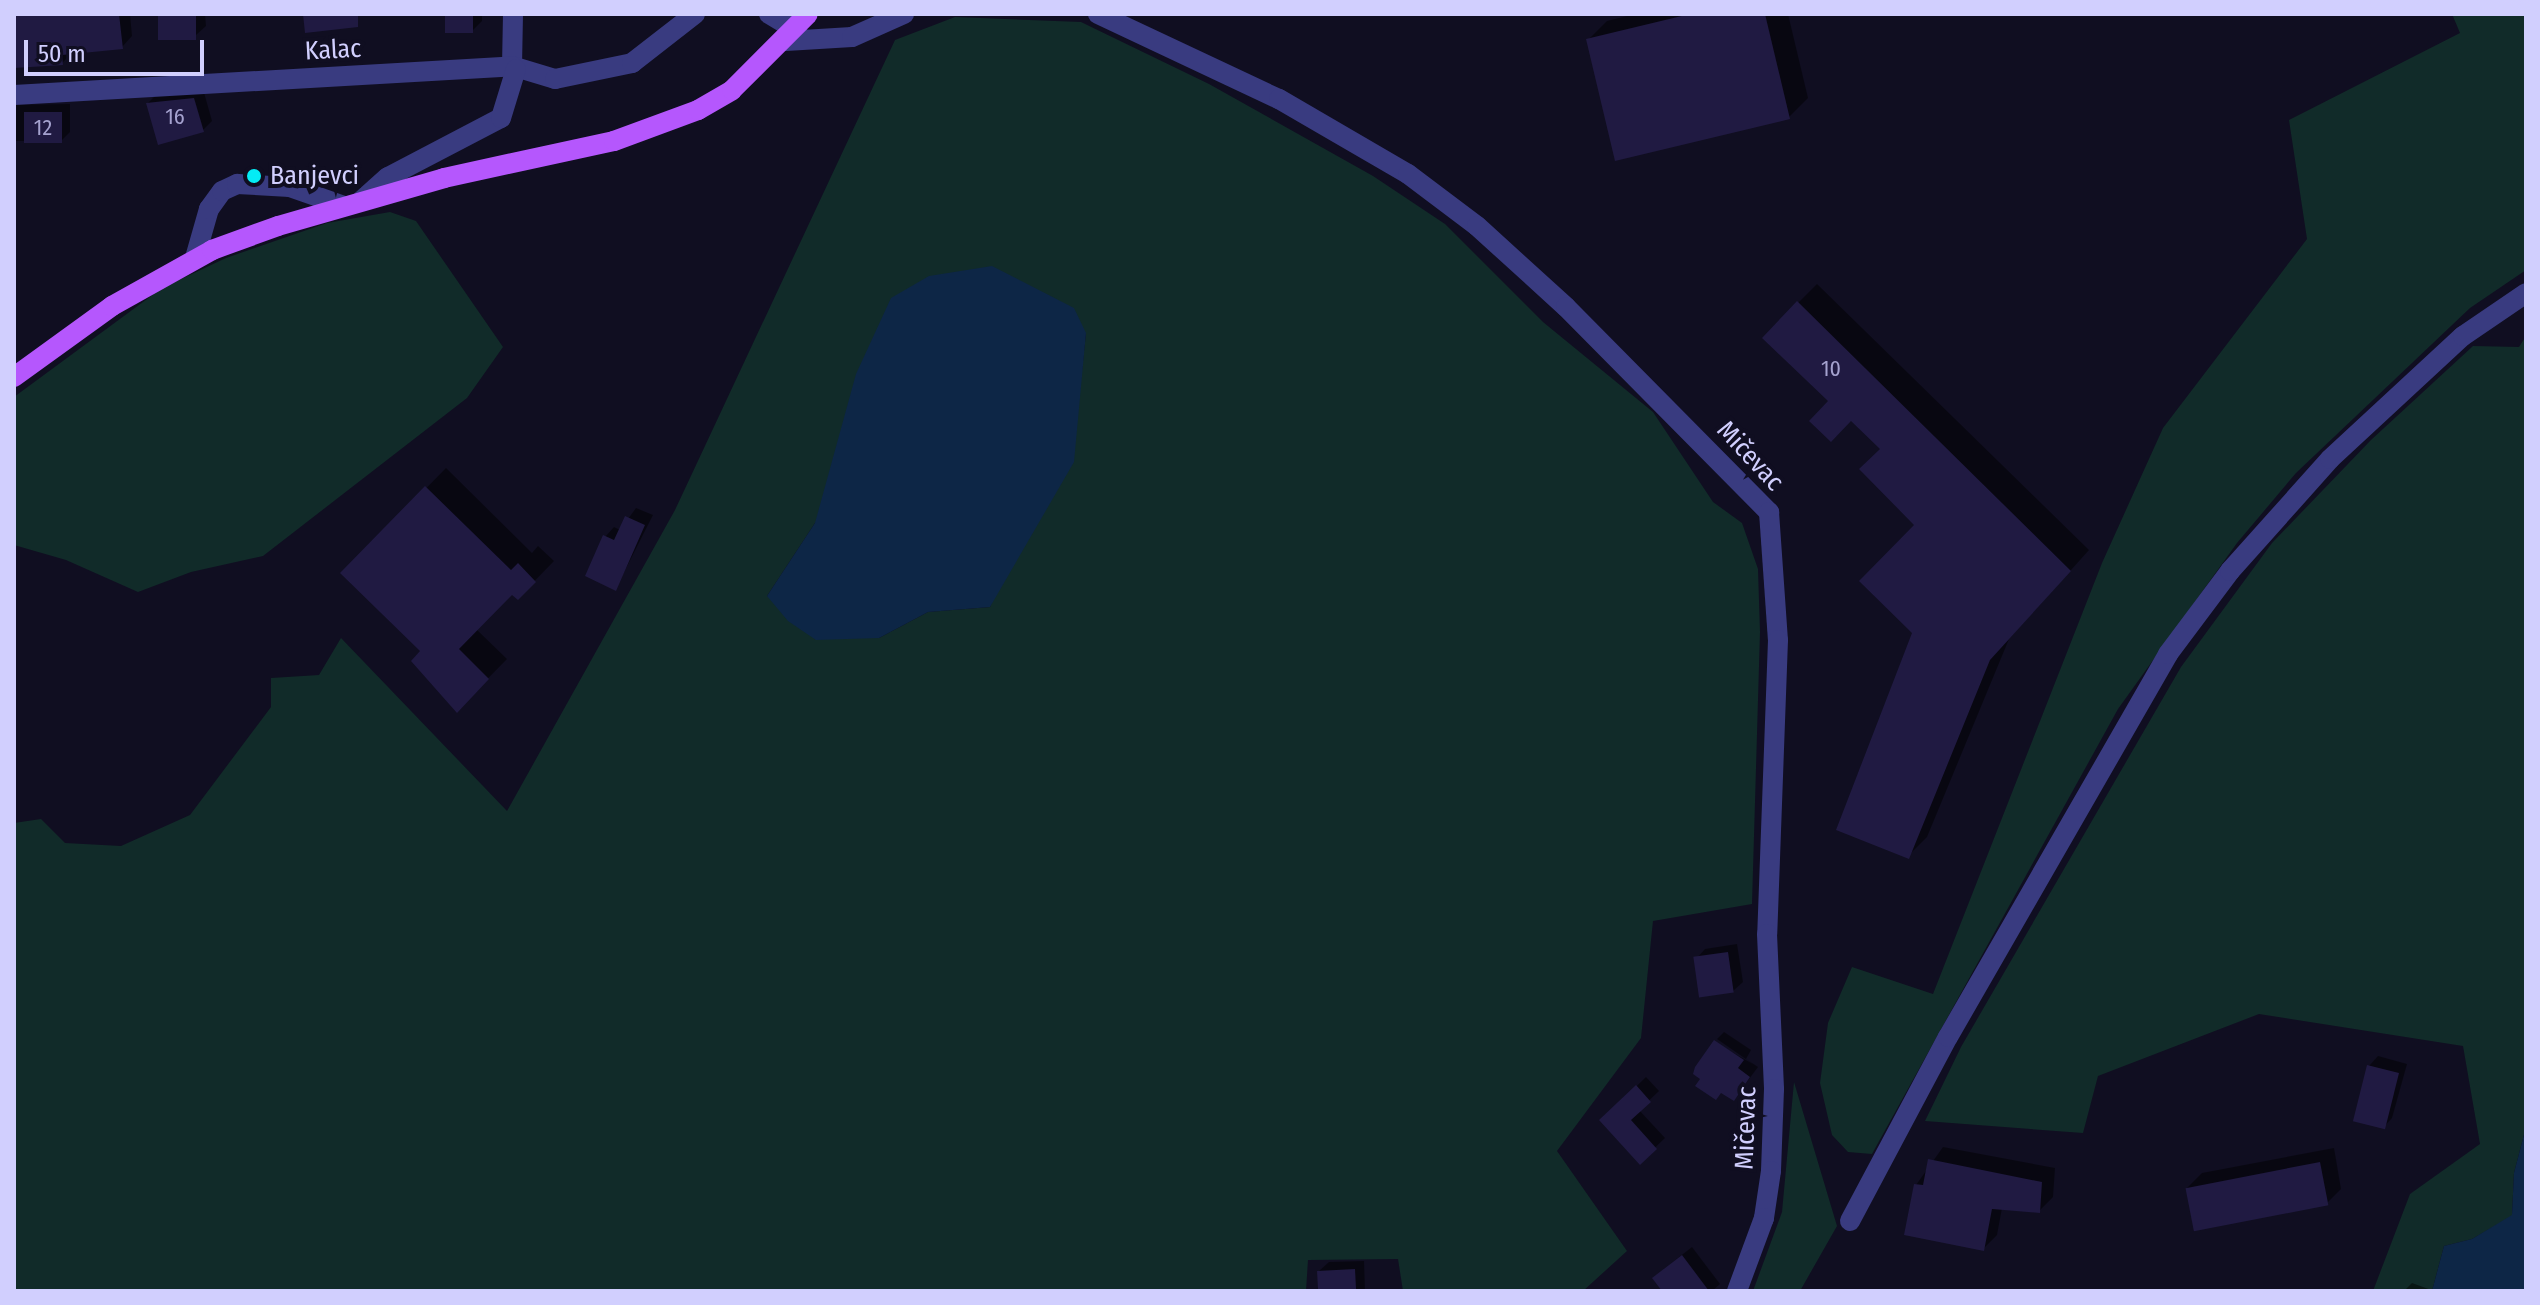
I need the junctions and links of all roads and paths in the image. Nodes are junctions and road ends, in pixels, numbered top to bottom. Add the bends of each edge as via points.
1 (513, 14) edge
2 (695, 14) edge
3 (769, 14) edge
4 (904, 14) edge
5 (1098, 14) edge
6 (797, 29) edge
7 (514, 68) junction
8 (14, 95) edge
9 (352, 204) junction
10 (195, 258) junction
11 (2526, 293) edge
12 (14, 377) edge
13 (1850, 1221) dead end
14 (1737, 1291) edge

1 - 7 street
2 - 7 street, Kalac via 632,63 555,79
3 - 6 street
4 - 6 street via 852,37
5 - 14 street, Mičevac via 1279,99 1408,174 1477,226 1566,307 1769,512 1778,640 1767,934 1772,1157 1764,1218
6 - 9 main road via 732,90 665,125
7 - 8 street, Kalac
7 - 9 street via 501,118 388,177
9 - 10 main road
9 - 10 street via 290,187 237,184 222,191 209,209
10 - 12 main road via 112,306
11 - 13 street via 2463,336 2330,459 2230,571 2168,654 1948,1037

